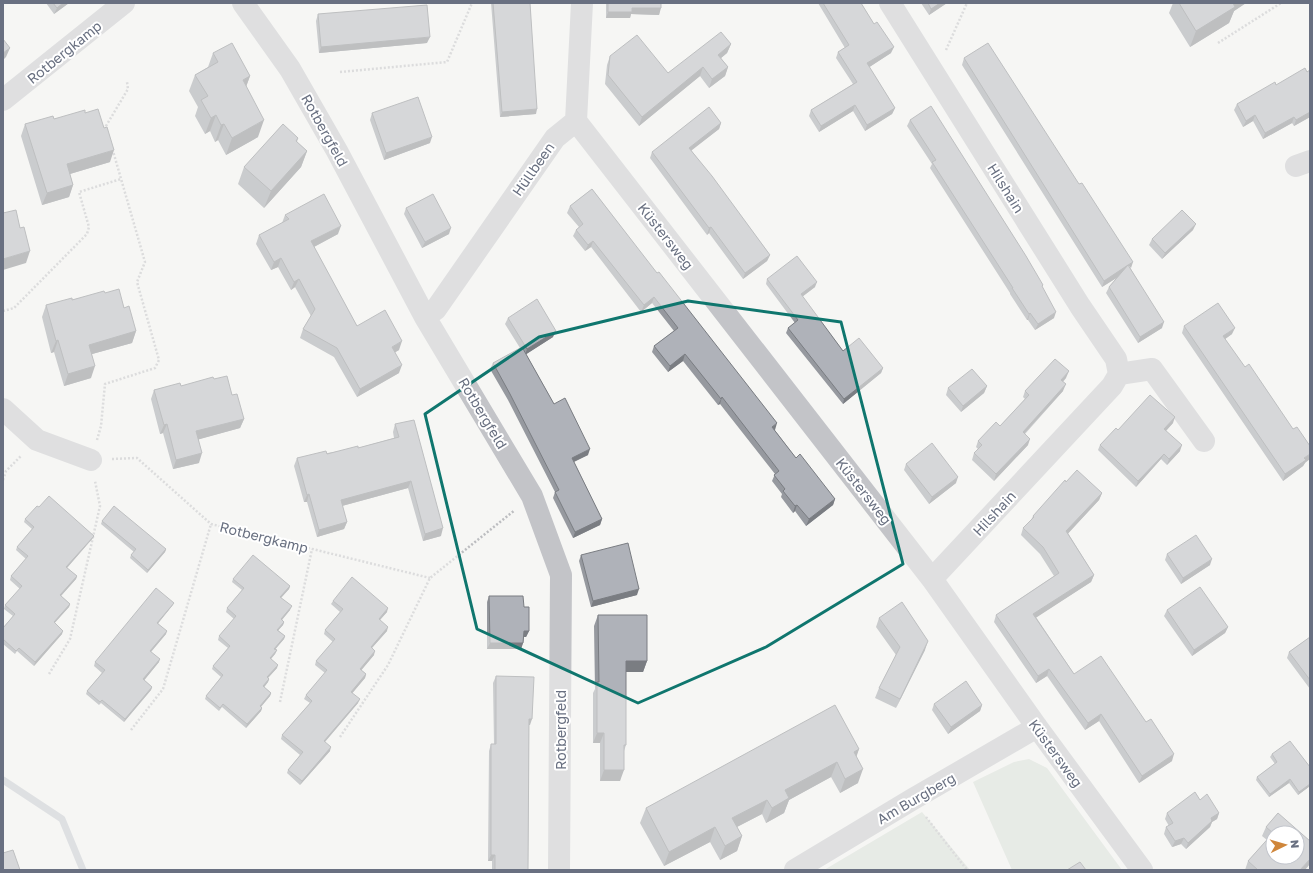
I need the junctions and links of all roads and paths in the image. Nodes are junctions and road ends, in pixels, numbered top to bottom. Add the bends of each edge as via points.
1 (124, 3) edge
2 (243, 3) edge
3 (472, 3) edge
4 (582, 3) edge
5 (890, 3) edge
6 (967, 3) edge
7 (1281, 3) edge
8 (1218, 43) edge
9 (340, 72) dead end
10 (935, 74) junction
11 (127, 82) dead end
12 (3, 100) edge
13 (576, 121) junction
14 (108, 134) edge
15 (112, 149) edge
16 (121, 179) junction
17 (3, 311) edge
18 (425, 317) junction
19 (1119, 374) junction
20 (3, 409) edge
21 (37, 440) junction
22 (1204, 441) dead end
23 (91, 460) junction
24 (3, 480) edge
25 (532, 496) junction
26 (211, 524) junction
27 (312, 549) junction
28 (430, 578) junction
29 (932, 579) junction
30 (49, 674) dead end
31 (280, 702) dead end
32 (1037, 727) junction
33 (131, 730) dead end
34 (340, 737) dead end
35 (912, 799) junction
36 (559, 870) edge
37 (795, 870) edge
38 (967, 870) edge
39 (1142, 870) edge

1 - 12 street, Rotbergkamp
2 - 18 street, Rotbergfeld via 290,69 337,151
3 - 9 path via 446,62
4 - 13 street
5 - 10 street, Hilshain
6 - 10 path
7 - 8 path
10 - 19 street, Hilshain via 1076,299 1116,358
11 - 14 path via 128,89 106,126
13 - 18 street, Hüllbeen via 555,138 436,309
13 - 29 street, Küstersweg
15 - 16 path
16 - 17 path via 79,192 89,227 87,234 14,308
16 - 23 path via 145,262 137,282 159,360 155,368 105,384 101,426
18 - 25 street, Rotbergfeld
19 - 22 street via 1152,369
19 - 29 street, Hilshain via 1112,386
20 - 21 street
21 - 23 street
21 - 24 path via 6,471
23 - 26 path, Rotbergkamp via 137,458
23 - 30 path via 100,506 70,639
25 - 28 path
25 - 36 street, Rotbergfeld via 561,575
26 - 27 path, Rotbergkamp
26 - 33 path via 163,689
27 - 28 path, Rotbergkamp
27 - 31 path
28 - 34 path via 388,665
29 - 32 street, Küstersweg
32 - 35 street, Am Burgberg
32 - 39 street, Küstersweg
35 - 37 street, Am Burgberg
35 - 38 path

